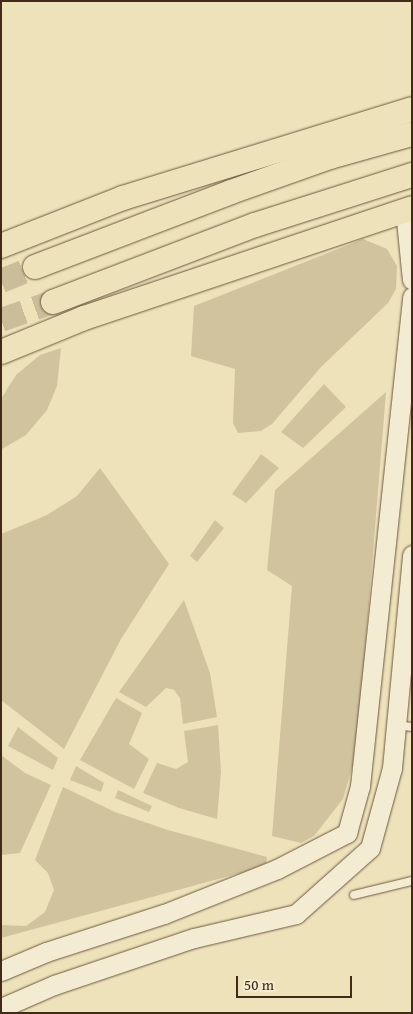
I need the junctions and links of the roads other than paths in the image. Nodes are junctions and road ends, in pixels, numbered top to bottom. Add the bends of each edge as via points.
1 (412, 109) edge
2 (412, 134) edge
3 (412, 175) edge
4 (409, 209) edge
5 (1, 246) edge
6 (35, 267) tunnel mouth
7 (412, 280) edge
8 (412, 297) edge
9 (53, 302) tunnel mouth
10 (1, 352) edge
11 (412, 555) edge
12 (411, 576) edge
13 (404, 726) edge
14 (412, 881) edge
15 (354, 895) dead end
16 (3, 969) edge
17 (1, 1008) edge

1 - 5 main road via 123,198
2 - 6 main road via 330,157
3 - 9 main road via 255,225
4 - 7 street
4 - 10 main road via 84,318
8 - 16 street via 360,786 348,833 277,869 164,914
11 - 12 street
12 - 13 street
13 - 17 street via 370,848 296,914 194,938 54,985
14 - 15 lane

